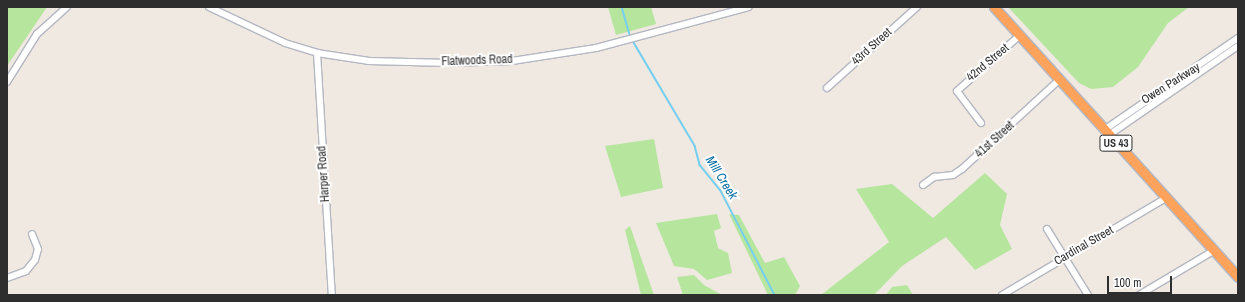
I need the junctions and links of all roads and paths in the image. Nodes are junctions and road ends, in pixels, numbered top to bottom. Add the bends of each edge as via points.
1 (66, 7) edge
2 (209, 7) edge
3 (749, 7) edge
4 (917, 7) edge
5 (994, 7) edge
6 (1020, 35) junction
7 (1238, 38) edge
8 (1238, 46) edge
9 (317, 53) junction
10 (1213, 61) junction
11 (1059, 80) junction
12 (7, 82) edge
13 (826, 88) dead end
14 (981, 123) dead end
15 (1107, 132) junction
16 (923, 185) dead end
17 (1166, 198) junction
18 (1047, 229) dead end
19 (32, 234) dead end
20 (1213, 251) junction
21 (1065, 257) junction
22 (1238, 277) edge
23 (7, 278) edge
24 (332, 295) edge
25 (1002, 295) edge
26 (1088, 295) edge
27 (1138, 295) edge

1 - 12 street via 37,34
2 - 9 street, Flatwoods Road via 285,43
3 - 9 street, Flatwoods Road via 617,43 549,56 481,62 369,61
4 - 13 street, 43rd Street
5 - 6 highway, US 43
6 - 11 highway, US 43
6 - 14 street, 42nd Street via 957,91
7 - 10 street, Owen Parkway
8 - 10 street, Owen Parkway
9 - 24 street, Harper Road
10 - 15 street, Owen Parkway
11 - 15 highway, US 43
11 - 16 street, 41st Street via 962,169 953,174 934,176
15 - 17 highway, US 43
17 - 20 highway, US 43
17 - 21 street, Cardinal Street
18 - 21 street
19 - 23 street via 38,249 35,260 26,271
20 - 22 highway, US 43
20 - 27 street
21 - 25 street, Cardinal Street
21 - 26 street

